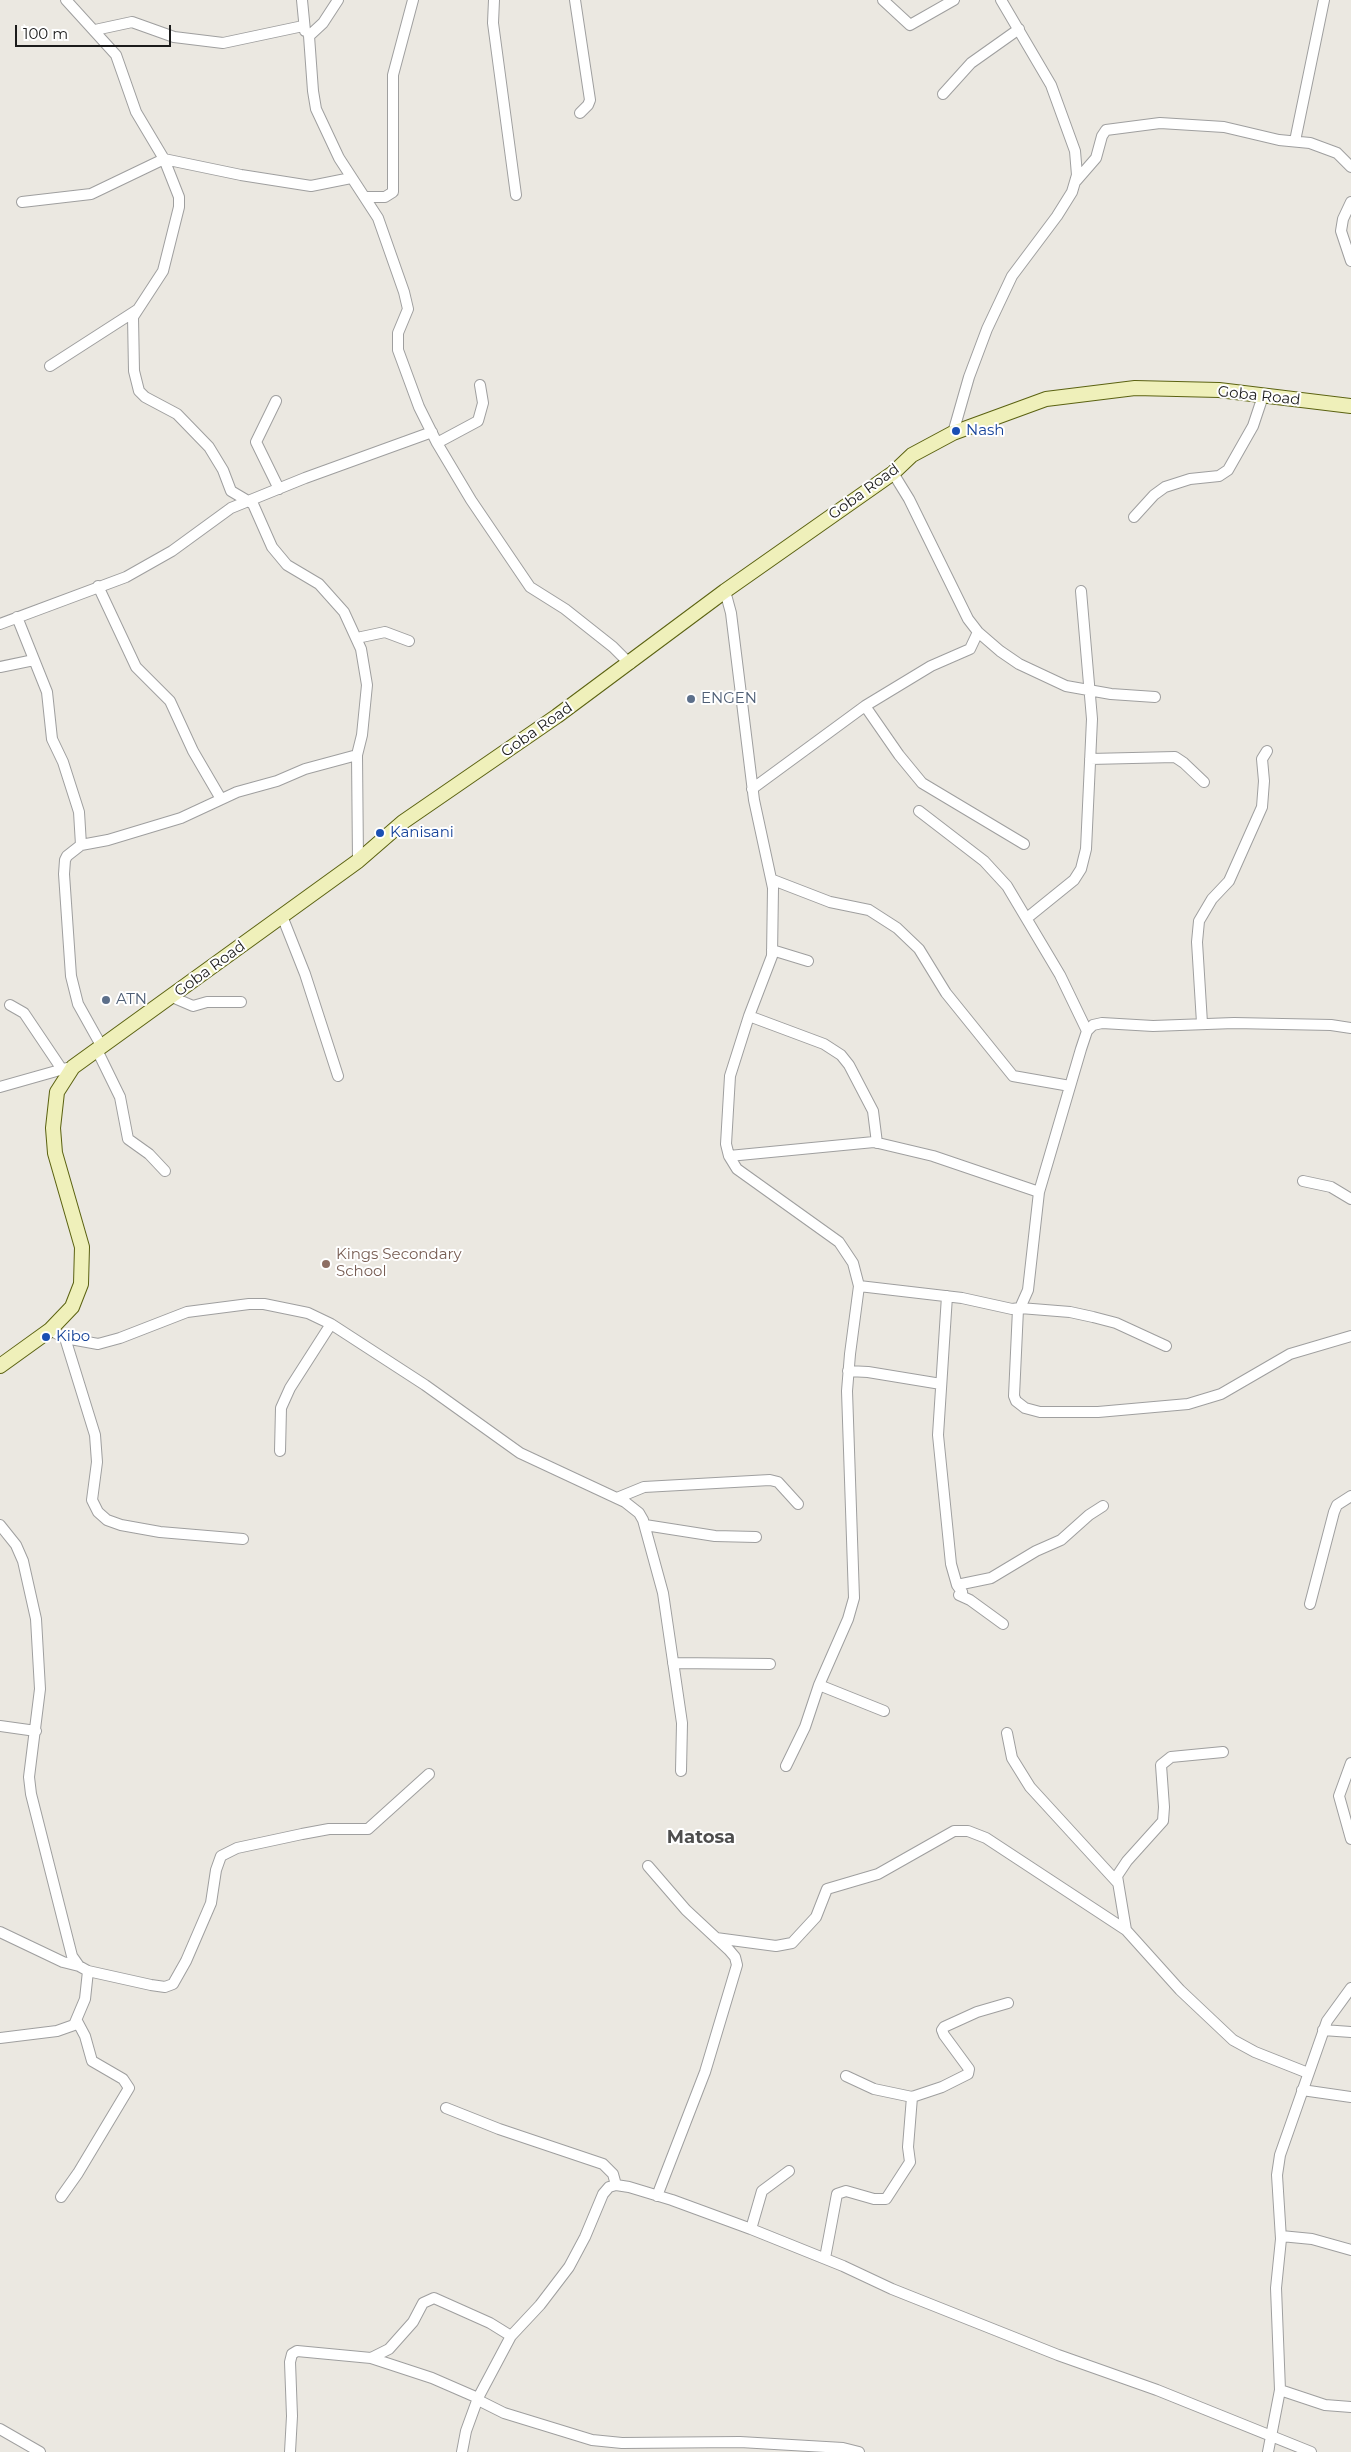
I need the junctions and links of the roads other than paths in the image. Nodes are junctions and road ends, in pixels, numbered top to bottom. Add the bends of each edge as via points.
1 (66, 0) edge
2 (302, 0) edge
3 (338, 0) edge
4 (413, 0) edge
5 (494, 0) edge
6 (575, 0) edge
7 (883, 0) edge
8 (954, 0) edge
9 (1001, 0) edge
10 (1324, 0) edge
11 (303, 26) junction
12 (1019, 29) junction
13 (95, 30) junction
14 (308, 39) junction
15 (943, 94) dead end
16 (580, 113) dead end
17 (1295, 141) junction
18 (164, 158) junction
19 (1349, 161) edge
20 (351, 178) junction
21 (1075, 183) junction
22 (516, 195) dead end
23 (365, 197) junction
24 (22, 202) dead end
25 (1351, 202) edge
26 (1349, 250) edge
27 (1351, 261) edge
28 (138, 309) junction
29 (50, 366) dead end
30 (480, 385) dead end
31 (1263, 396) junction
32 (276, 402) dead end
33 (1351, 406) edge
34 (432, 432) junction
35 (953, 433) junction
36 (437, 443) junction
37 (893, 473) junction
38 (279, 489) junction
39 (250, 502) junction
40 (1134, 517) dead end
41 (98, 586) junction
42 (725, 591) junction
43 (1081, 591) dead end
44 (17, 617) junction
45 (0, 624) edge
46 (978, 632) junction
47 (357, 638) junction
48 (409, 641) dead end
49 (34, 660) junction
50 (630, 664) junction
51 (0, 666) edge
52 (1090, 691) junction
53 (1155, 697) dead end
54 (865, 706) junction
55 (1266, 751) dead end
56 (357, 754) junction
57 (1090, 759) junction
58 (1204, 782) dead end
59 (752, 789) junction
60 (221, 799) junction
61 (919, 810) dead end
62 (1024, 844) dead end
63 (81, 845) junction
64 (358, 861) junction
65 (773, 880) junction
66 (282, 916) junction
67 (1027, 918) junction
68 (772, 950) junction
69 (808, 961) dead end
70 (172, 997) junction
71 (241, 1002) dead end
72 (10, 1005) dead end
73 (749, 1016) junction
74 (1202, 1023) junction
75 (1351, 1028) edge
76 (1088, 1031) junction
77 (100, 1048) junction
78 (67, 1068) junction
79 (338, 1076) dead end
80 (1070, 1086) junction
81 (0, 1087) edge
82 (878, 1143) junction
83 (729, 1156) junction
84 (165, 1171) dead end
85 (1303, 1181) dead end
86 (1039, 1192) junction
87 (1351, 1199) edge
88 (859, 1286) junction
89 (947, 1296) junction
90 (1019, 1308) junction
91 (331, 1324) junction
92 (50, 1330) junction
93 (65, 1338) junction
94 (1350, 1339) edge
95 (1166, 1346) dead end
96 (0, 1366) edge
97 (848, 1371) junction
98 (941, 1384) junction
99 (280, 1451) dead end
100 (1351, 1496) edge
101 (617, 1498) junction
102 (798, 1504) dead end
103 (1103, 1506) dead end
104 (0, 1525) edge
105 (645, 1526) junction
106 (756, 1537) dead end
107 (243, 1538) dead end
108 (957, 1585) junction
109 (1310, 1604) dead end
110 (1002, 1624) dead end
111 (672, 1663) junction
112 (770, 1664) dead end
113 (819, 1685) junction
114 (884, 1711) dead end
115 (0, 1726) edge
116 (36, 1731) junction
117 (1007, 1733) dead end
118 (1223, 1752) dead end
119 (1351, 1763) edge
120 (786, 1766) dead end
121 (681, 1771) dead end
122 (429, 1774) dead end
123 (1351, 1839) edge
124 (648, 1866) dead end
125 (1117, 1882) junction
126 (1126, 1930) junction
127 (0, 1932) edge
128 (716, 1938) junction
129 (83, 1969) junction
130 (1351, 1988) edge
131 (1008, 2003) dead end
132 (77, 2022) junction
133 (1323, 2030) junction
134 (1351, 2032) edge
135 (0, 2038) edge
136 (1308, 2073) junction
137 (846, 2076) dead end
138 (1302, 2090) junction
139 (912, 2097) junction
140 (1351, 2097) edge
141 (446, 2108) dead end
142 (789, 2171) dead end
143 (616, 2185) junction
144 (657, 2196) junction
145 (61, 2197) dead end
146 (751, 2230) junction
147 (1281, 2236) junction
148 (1351, 2250) edge
149 (825, 2258) junction
150 (511, 2336) junction
151 (371, 2358) junction
152 (1280, 2390) junction
153 (478, 2399) junction
154 (1351, 2407) edge
155 (0, 2429) edge
156 (1272, 2437) junction
157 (40, 2452) edge
158 (290, 2452) edge
159 (462, 2452) edge
160 (859, 2452) edge
161 (1268, 2452) edge
162 (1310, 2452) edge

1 - 13 street
2 - 11 street
3 - 14 street
4 - 23 street via 393,75 393,192 385,197
5 - 22 street via 494,23
6 - 16 street via 590,100
7 - 8 street via 910,26
9 - 12 street
10 - 17 street
11 - 13 street via 222,43 174,37 132,22
11 - 14 street
12 - 15 street via 971,63
12 - 21 street via 1051,85 1066,124 1076,159
13 - 18 street via 116,56 136,112
14 - 20 street via 316,109
17 - 19 street via 1319,146
17 - 21 street via 1218,126 1164,123 1110,128 1102,136 1096,158
18 - 20 street via 311,186
18 - 24 street via 91,194
18 - 28 street via 176,186 179,207 160,279
20 - 23 street
21 - 35 street via 1057,216 1012,276 984,337
23 - 34 street via 378,218 407,302 408,309 397,340 398,354
25 - 26 street via 1342,227
26 - 27 street
28 - 29 street
28 - 39 street via 133,317 133,336 134,371 139,391 176,414 209,448 231,491
30 - 36 street via 483,403 478,421
31 - 33 main road, Goba Road
31 - 35 main road, Goba Road via 1219,390 1135,388 1046,399
31 - 40 street via 1253,426 1233,466 1218,476 1190,479 1165,487
32 - 38 street via 256,444
34 - 36 street
34 - 38 street
35 - 37 main road, Goba Road via 912,455
36 - 50 street via 476,508 533,590 565,608
37 - 42 main road, Goba Road
37 - 46 street via 968,619
38 - 39 street
39 - 41 street via 231,508 156,561 126,577
39 - 47 street via 272,547 283,561 319,584 344,612
41 - 44 street
41 - 60 street via 136,667 170,701 193,752
42 - 50 main road, Goba Road
42 - 59 street via 732,621
43 - 52 street
44 - 45 street
44 - 49 street
46 - 52 street via 1019,664 1066,686
46 - 54 street via 970,649 931,666
47 - 48 street via 385,632
47 - 56 street via 367,685
49 - 51 street
49 - 63 street via 48,697 52,738 79,812
50 - 64 main road, Goba Road via 402,822
52 - 53 street
52 - 57 street
54 - 59 street
54 - 62 street via 917,778
55 - 74 street via 1262,759 1262,807 1231,876 1199,921
56 - 60 street
56 - 64 street
57 - 58 street via 1175,757
57 - 67 street via 1087,844 1081,869 1070,884
59 - 65 street
60 - 63 street via 185,816
61 - 67 street via 994,870
63 - 77 street via 67,856 64,866 71,976 78,1004
64 - 66 main road, Goba Road
65 - 68 street
65 - 80 street via 824,900 869,910 897,928 919,949 946,993 1013,1076
66 - 70 main road, Goba Road
66 - 79 street via 305,974
67 - 76 street
68 - 69 street
68 - 73 street via 769,967
70 - 71 street via 193,1006 207,1002
70 - 77 main road, Goba Road
72 - 78 street via 28,1018
73 - 82 street via 824,1044 842,1056 850,1065 873,1111
73 - 83 street via 728,1085 725,1134
74 - 75 street
74 - 76 street via 1153,1026 1102,1023 1091,1026
76 - 80 street
77 - 78 main road, Goba Road
77 - 84 street via 121,1100 128,1139
78 - 81 street
78 - 92 main road, Goba Road via 57,1092 53,1128 55,1154 82,1247 83,1269 72,1307
80 - 86 street
82 - 83 street
82 - 86 street via 933,1156
83 - 88 street via 737,1169 839,1242 853,1263
85 - 87 street via 1331,1187
86 - 90 street via 1028,1290
88 - 89 street
88 - 97 street
89 - 90 street
89 - 98 street
90 - 94 street via 1014,1396 1025,1408 1040,1412 1098,1412 1188,1404 1230,1389 1290,1354
90 - 95 street via 1070,1312 1101,1319 1134,1330
91 - 93 street via 308,1313 249,1304 186,1312 108,1342 92,1344
91 - 99 street via 283,1402
91 - 101 street via 425,1385 520,1453
92 - 93 street
92 - 96 main road, Goba Road
93 - 107 street via 95,1435 97,1462 92,1500 98,1512 107,1520 121,1525 160,1532
97 - 98 street
97 - 113 street via 854,1598
98 - 108 street via 939,1443 951,1564
100 - 109 street via 1337,1505 1334,1512
101 - 102 street via 644,1487 770,1480 778,1482
101 - 105 street via 639,1513
103 - 108 street via 1061,1540 991,1578
104 - 116 street via 16,1545 23,1561 36,1619 40,1689
105 - 106 street via 706,1535
105 - 111 street via 663,1593
108 - 110 street via 962,1592 960,1595
111 - 112 street
111 - 121 street via 682,1723
113 - 114 street
113 - 120 street via 805,1727
115 - 116 street
116 - 129 street via 29,1777 31,1794 72,1956
117 - 125 street via 1012,1758 1026,1782
118 - 125 street via 1172,1757 1161,1765 1163,1821 1127,1861 1117,1876
119 - 123 street via 1339,1796
122 - 129 street via 368,1829 320,1830 237,1848 222,1855 211,1903 173,1984 165,1987 151,1985
124 - 128 street via 686,1910
125 - 126 street
126 - 128 street via 986,1838 961,1830 938,1839 878,1874 827,1889 816,1917 792,1943 776,1946
126 - 136 street via 1180,1990 1228,2036 1255,2052
127 - 129 street
128 - 144 street via 735,1956 736,1970 705,2072
129 - 132 street via 85,1999
130 - 133 street via 1333,2010
131 - 139 street via 944,2027 944,2035 969,2069 968,2074
132 - 135 street via 57,2031
132 - 145 street via 92,2061 123,2079 129,2088
133 - 134 street
133 - 136 street
136 - 138 street
137 - 139 street via 874,2089
138 - 140 street
138 - 147 street via 1278,2163
139 - 149 street via 910,2162 886,2199 846,2192 837,2194
141 - 143 street via 603,2164 613,2174
142 - 146 street via 762,2191
143 - 144 street via 630,2186
143 - 150 street via 608,2187 569,2267
144 - 146 street
146 - 149 street
147 - 148 street via 1312,2239
147 - 152 street via 1276,2288
149 - 156 street via 892,2289
150 - 151 street via 478,2317 430,2298 423,2303 403,2334 389,2348
150 - 153 street
151 - 153 street via 425,2375
151 - 158 street via 307,2350 292,2354
152 - 154 street via 1325,2405
152 - 156 street
153 - 159 street
153 - 160 street via 504,2413 592,2440 622,2443 749,2442 843,2448
155 - 157 street
156 - 161 street
156 - 162 street

